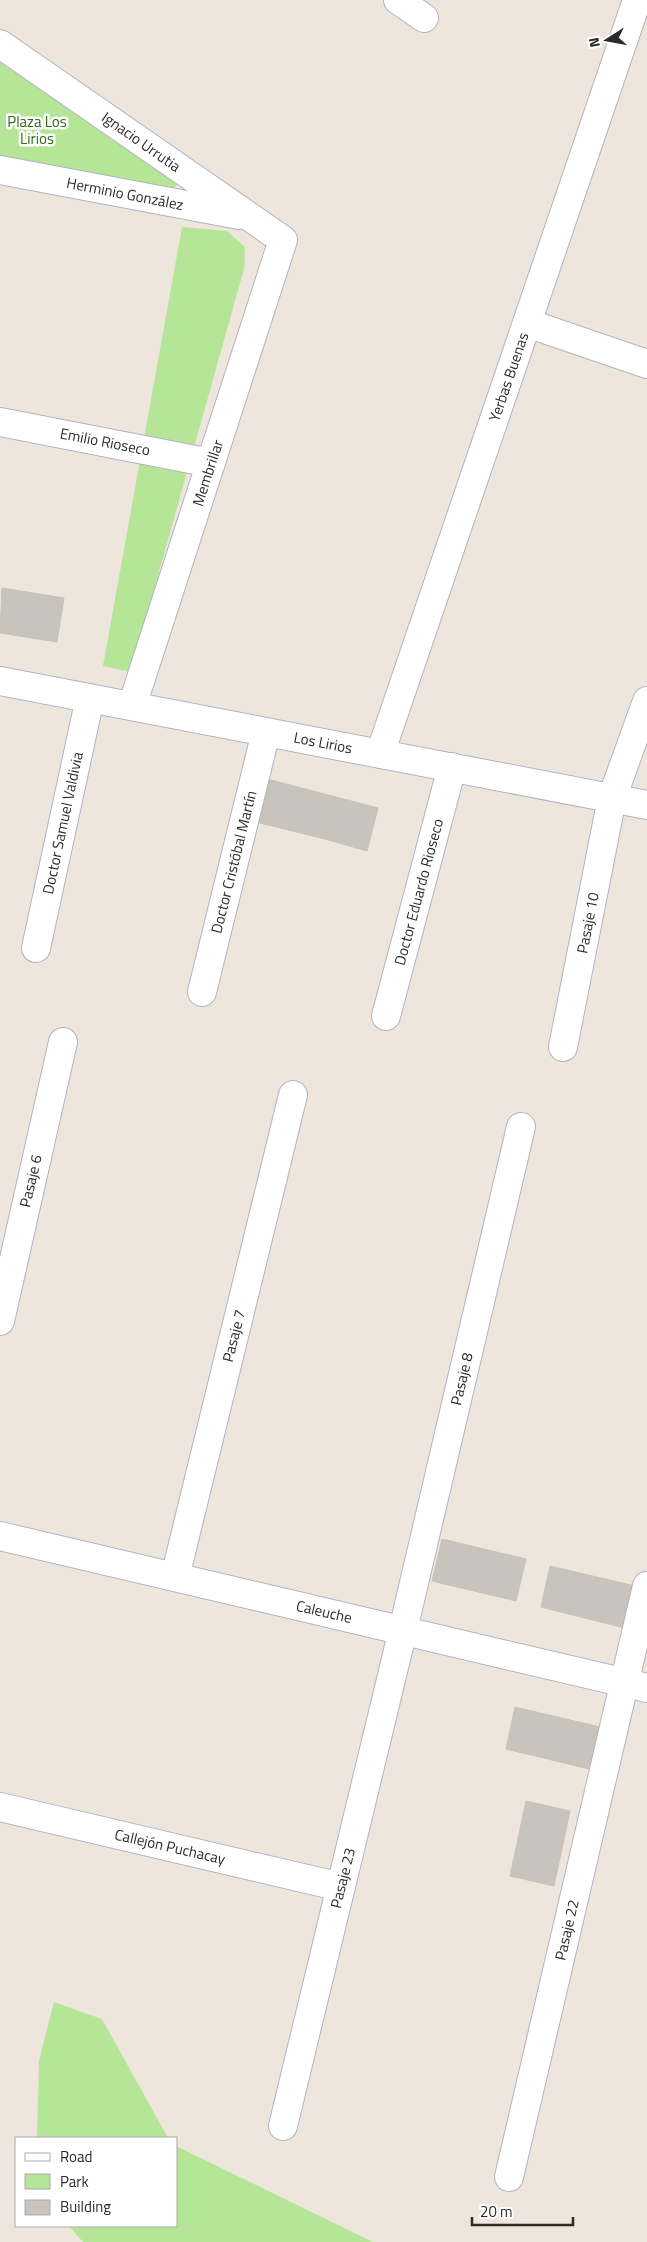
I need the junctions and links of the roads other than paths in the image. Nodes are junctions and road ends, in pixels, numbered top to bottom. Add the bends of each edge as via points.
1 (398, 0) edge
2 (637, 0) edge
3 (424, 18) dead end
4 (0, 44) edge
5 (0, 170) edge
6 (250, 217) junction
7 (283, 240) joint
8 (527, 323) junction
9 (647, 364) edge
10 (0, 422) edge
11 (211, 463) junction
12 (0, 681) edge
13 (90, 698) junction
14 (647, 701) edge
15 (132, 706) junction
16 (266, 732) junction
17 (380, 754) junction
18 (452, 767) junction
19 (612, 798) junction
20 (647, 804) edge
21 (36, 948) dead end
22 (202, 992) dead end
23 (386, 1016) dead end
24 (63, 1042) dead end
25 (563, 1047) dead end
26 (293, 1095) dead end
27 (521, 1127) dead end
28 (0, 1321) edge
29 (0, 1536) edge
30 (175, 1577) junction
31 (647, 1586) edge
32 (403, 1630) junction
33 (636, 1685) edge
34 (0, 1807) edge
35 (341, 1887) junction
36 (283, 2126) dead end
37 (509, 2177) dead end

1 - 3 street
2 - 8 street, Yerbas Buenas
4 - 6 street, Ignacio Urrutia
5 - 6 street, Herminio González
6 - 7 street, Ignacio Urrutia
7 - 11 street, Membrillar
8 - 9 street
8 - 17 street, Yerbas Buenas
10 - 11 street, Emilio Rioseco
11 - 15 street, Membrillar
12 - 13 street, Los Lirios
13 - 15 street, Los Lirios
13 - 21 street, Doctor Samuel Valdivia
14 - 19 street, Pasaje 10
15 - 16 street, Los Lirios
16 - 17 street, Los Lirios
16 - 22 street, Doctor Cristóbal Martín
17 - 18 street, Los Lirios
18 - 19 street, Los Lirios
18 - 23 street, Doctor Eduardo Rioseco
19 - 20 street, Los Lirios
19 - 25 street, Pasaje 10
24 - 28 street, Pasaje 6
26 - 30 street, Pasaje 7
27 - 32 street, Pasaje 8
29 - 30 street, Caleuche
30 - 32 street, Caleuche
31 - 33 street, Pasaje 22
32 - 33 street, Caleuche
32 - 35 street, Pasaje 23
33 - 37 street, Pasaje 22
34 - 35 street, Callejón Puchacay
35 - 36 street, Pasaje 23

